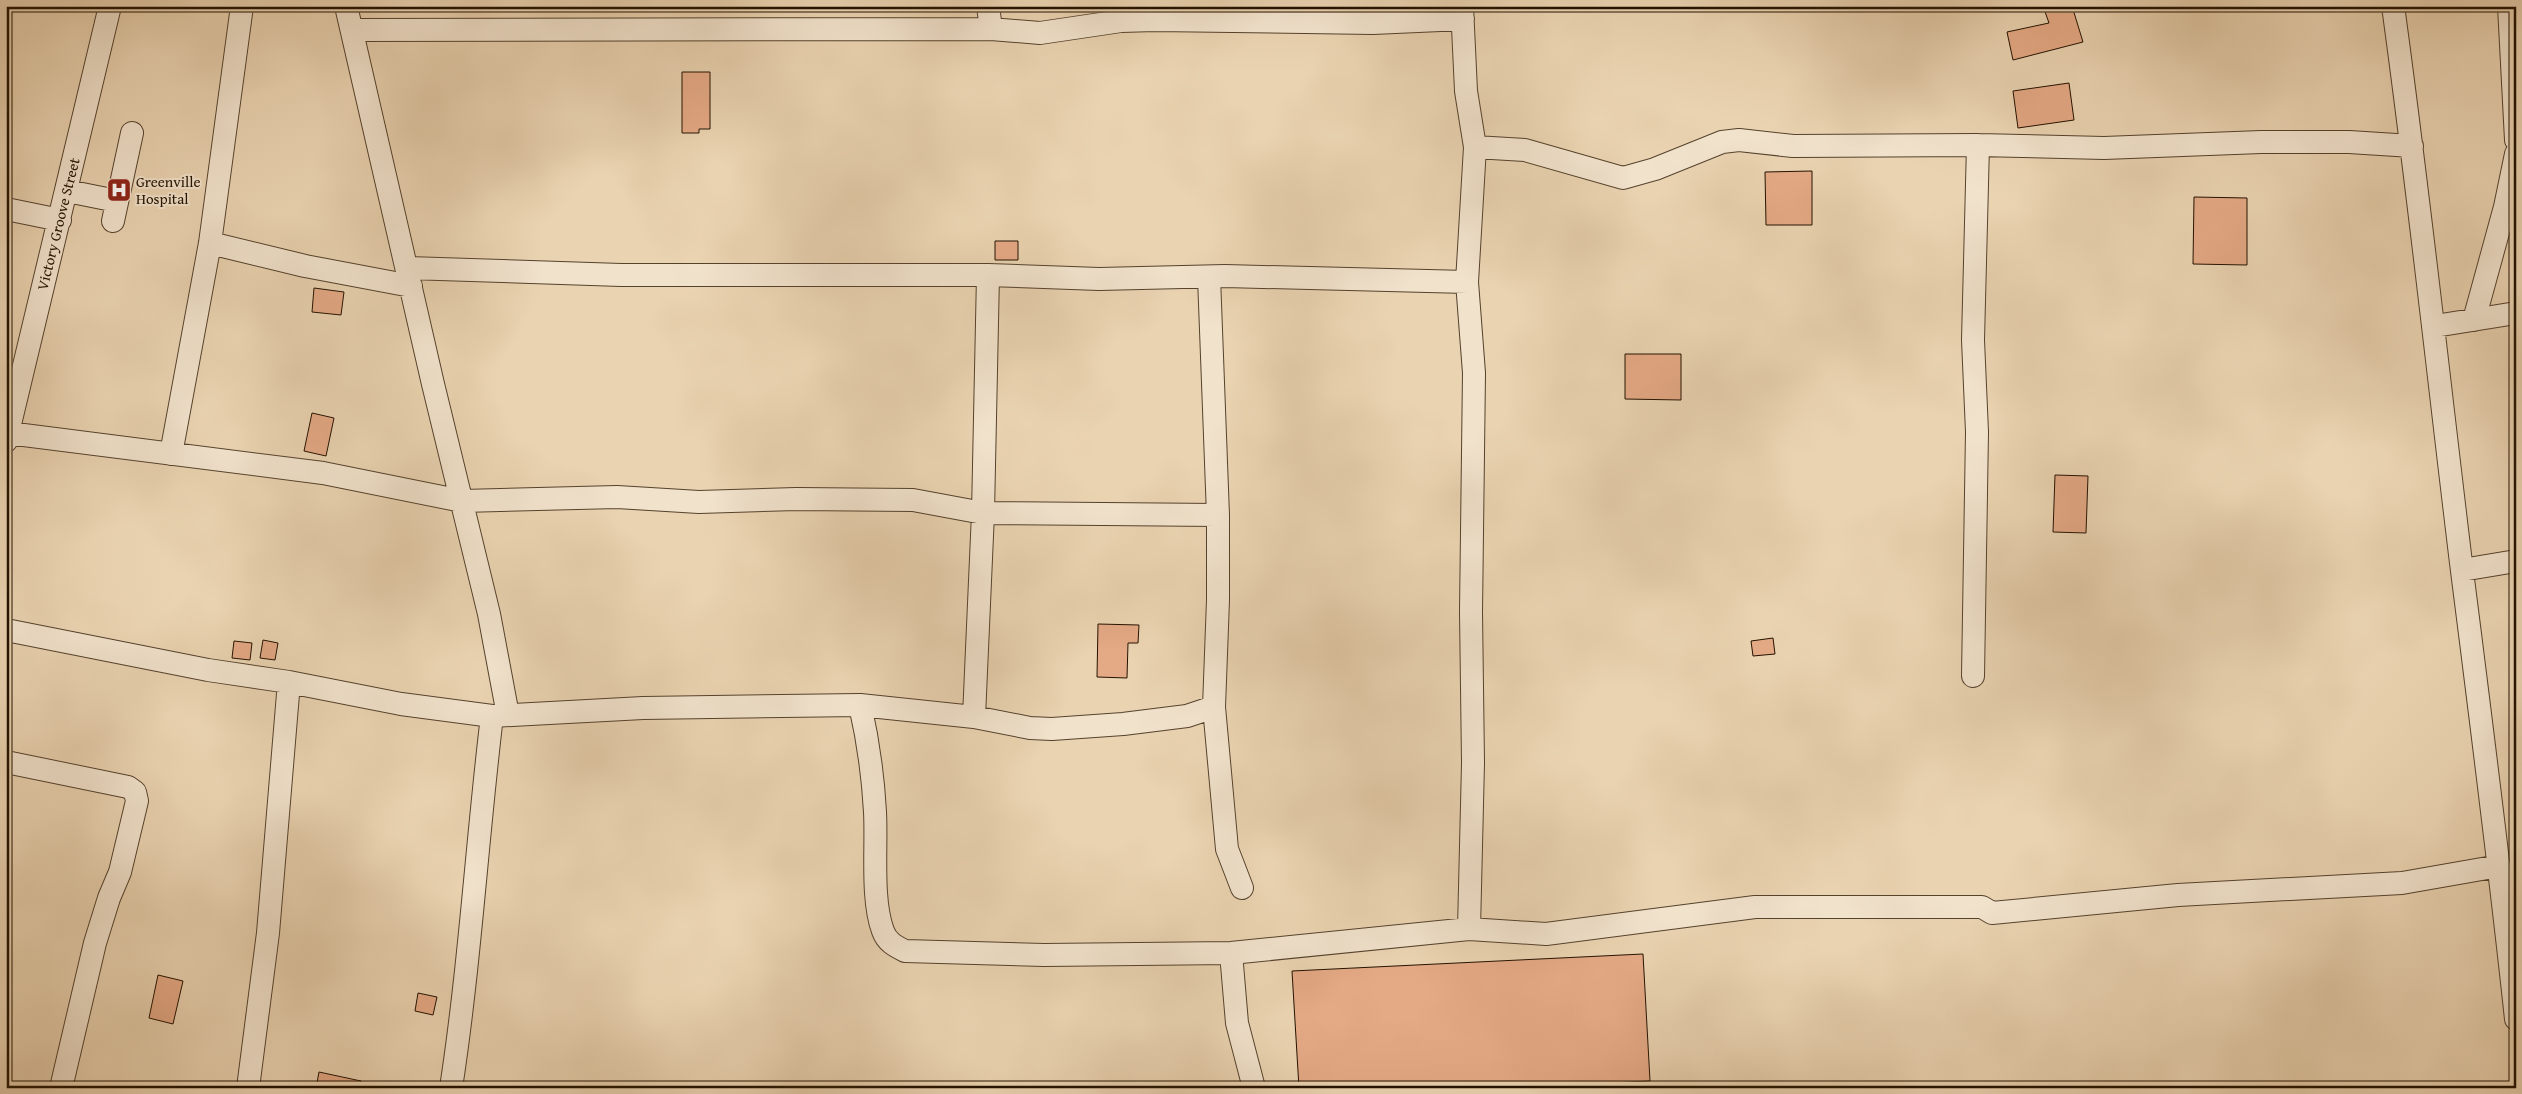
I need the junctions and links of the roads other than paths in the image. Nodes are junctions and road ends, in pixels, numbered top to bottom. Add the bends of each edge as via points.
1 (110, 6) edge
2 (242, 6) edge
3 (346, 6) edge
4 (988, 6) edge
5 (2393, 6) edge
6 (2508, 6) edge
7 (1462, 13) edge
8 (1221, 14) edge
9 (991, 29) junction
10 (352, 30) junction
11 (132, 133) dead end
12 (2516, 140) edge
13 (1978, 145) junction
14 (2412, 146) junction
15 (1474, 147) junction
16 (2516, 154) edge
17 (67, 191) junction
18 (6, 209) edge
19 (60, 220) junction
20 (210, 244) junction
21 (988, 275) junction
22 (409, 277) junction
23 (1209, 277) junction
24 (1467, 282) junction
25 (2516, 314) edge
26 (2474, 320) junction
27 (2435, 326) junction
28 (7, 437) edge
29 (171, 454) junction
30 (462, 501) junction
31 (983, 513) junction
32 (1218, 515) junction
33 (2516, 561) edge
34 (2462, 570) junction
35 (6, 630) edge
36 (1973, 676) dead end
37 (289, 682) junction
38 (860, 705) junction
39 (1214, 707) junction
40 (500, 715) junction
41 (974, 717) junction
42 (6, 762) edge
43 (2499, 866) junction
44 (1242, 888) dead end
45 (1469, 929) junction
46 (1230, 952) junction
47 (2516, 1019) edge
48 (61, 1088) edge
49 (248, 1088) edge
50 (451, 1088) edge
51 (1254, 1088) edge

1 - 17 street, Victory Groove Street
2 - 20 street
3 - 10 street
4 - 9 street
5 - 14 street
6 - 12 street
7 - 8 street via 1373,23
7 - 15 street via 1466,91
8 - 9 street via 1121,21 1040,33
9 - 10 street
10 - 22 street
11 - 17 street via 115,211
13 - 14 street via 2104,148 2320,142
13 - 15 street via 1793,146 1739,140 1722,142 1655,169 1622,178 1525,150
13 - 36 street via 1973,340 1977,432
14 - 27 street
15 - 24 street
16 - 26 street
17 - 19 street, Victory Groove Street
18 - 19 street
19 - 28 street, Victory Groove Street
20 - 22 street via 305,266
20 - 29 street
21 - 22 street
21 - 23 street via 1099,279
21 - 31 street
22 - 30 street
23 - 24 street
23 - 32 street
24 - 45 street via 1474,373 1473,763
25 - 26 street
26 - 27 street
27 - 34 street
28 - 29 street
29 - 30 street via 323,473
30 - 31 street via 617,497 699,502 913,500
30 - 40 street via 489,614
31 - 32 street
31 - 41 street
32 - 39 street
33 - 34 street
34 - 43 street
35 - 37 street via 208,670
37 - 40 street via 401,704
37 - 49 street via 270,914
38 - 40 street via 643,708
38 - 41 street
38 - 46 street via 873,784 876,891 883,931 892,944 905,951 1044,955
39 - 41 street via 1187,716 1052,729
39 - 44 street via 1227,849
40 - 50 street
42 - 48 street via 128,787 135,792 137,801 120,872 95,943
43 - 45 street via 2402,883 2178,896 1992,913 1982,907 1755,907 1546,934
43 - 47 street
45 - 46 street
46 - 51 street via 1237,1023

